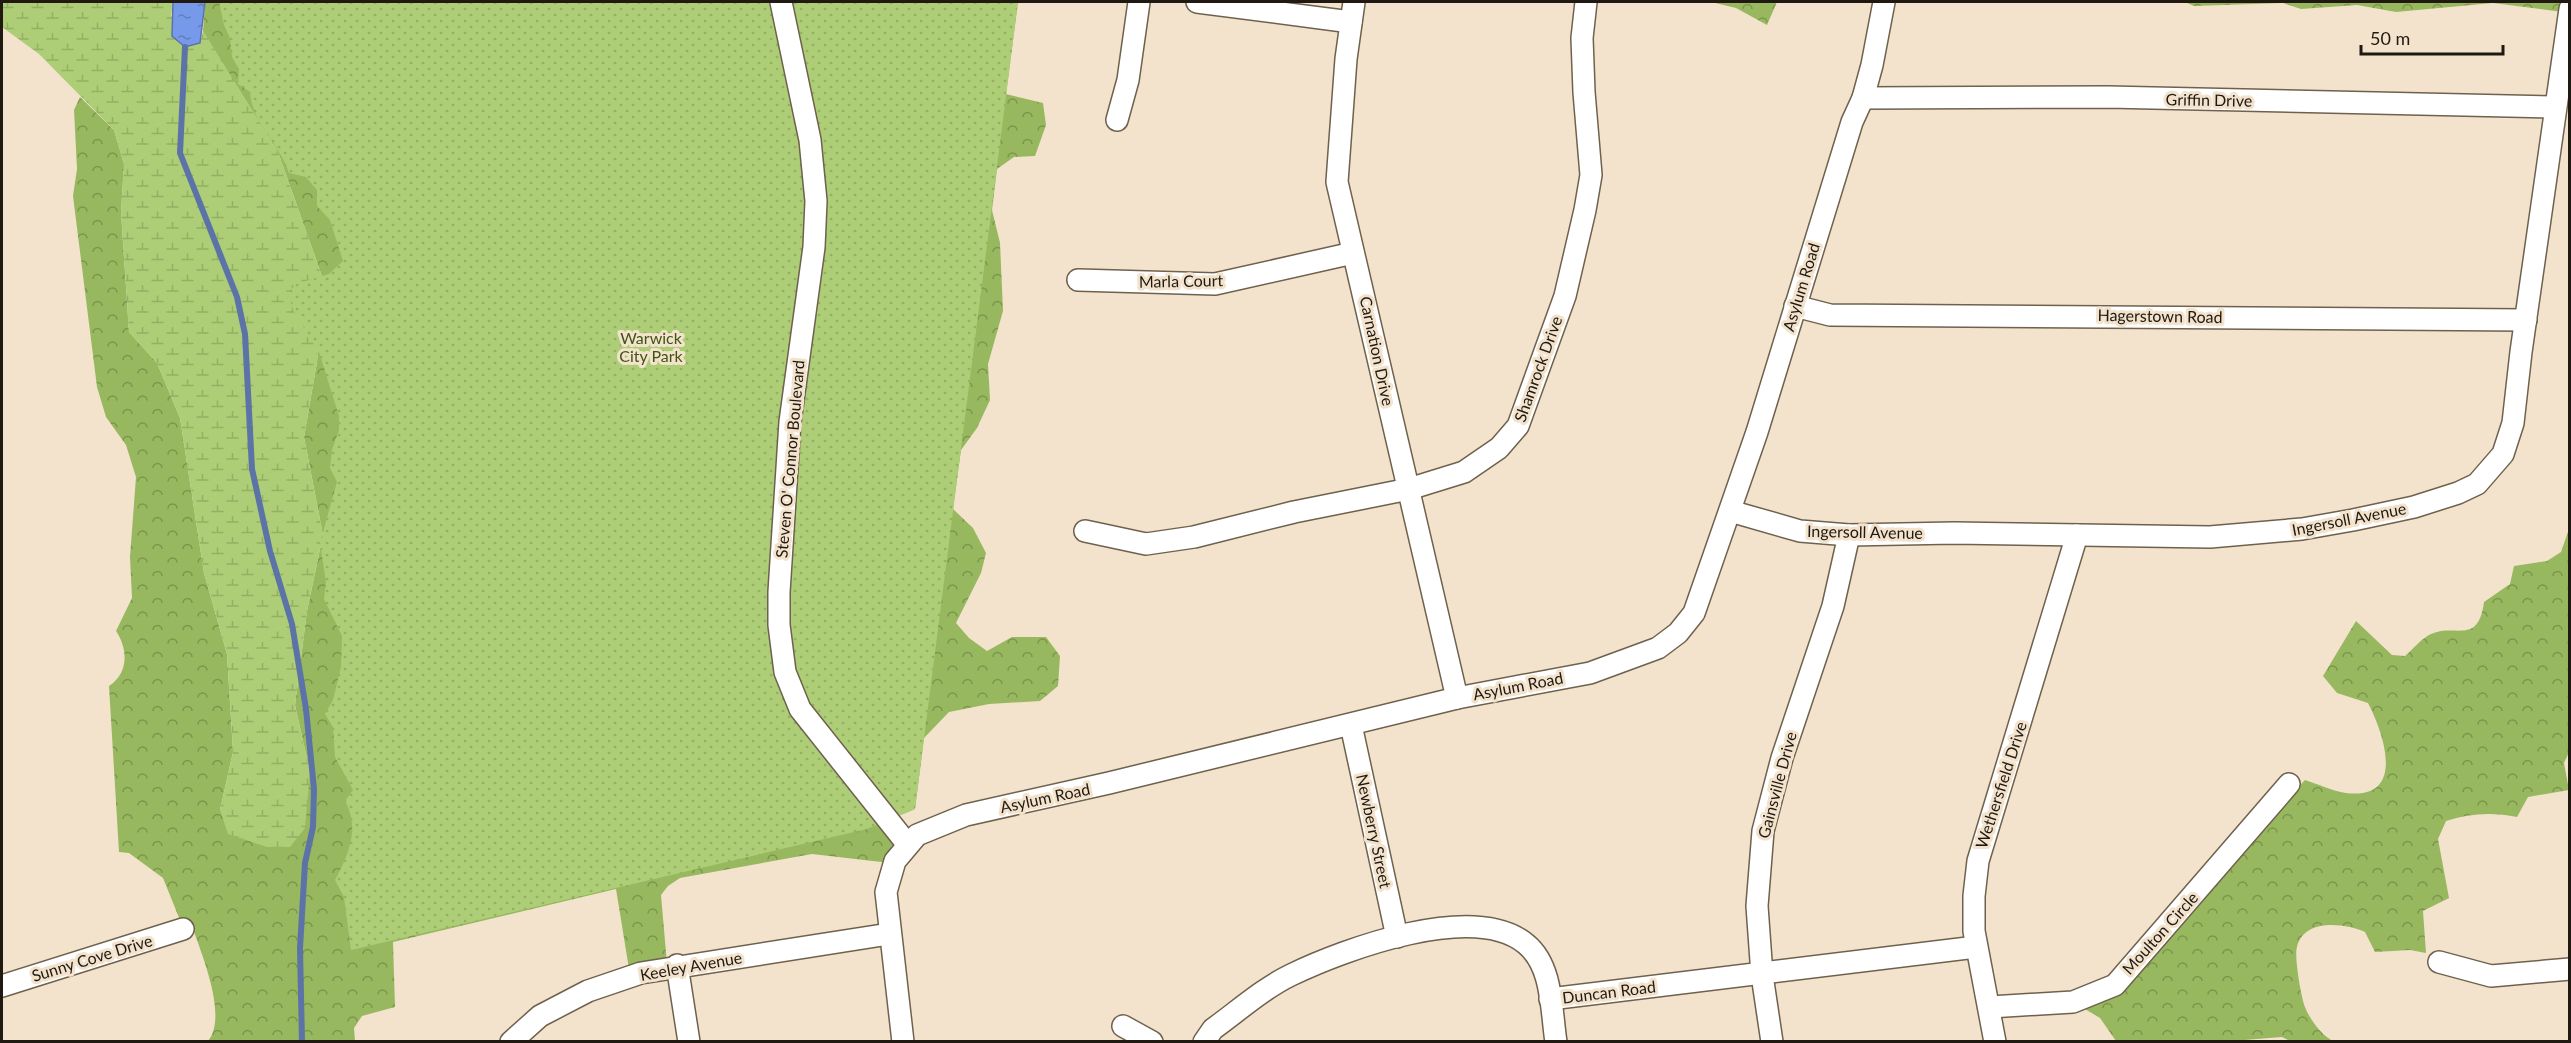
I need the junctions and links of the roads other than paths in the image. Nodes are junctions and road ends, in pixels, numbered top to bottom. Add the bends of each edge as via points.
1 (781, 2) edge
2 (1139, 2) edge
3 (1197, 2) edge
4 (1586, 2) edge
5 (1884, 2) edge
6 (2570, 9) edge
7 (1353, 12) edge
8 (1863, 98) junction
9 (2555, 107) junction
10 (1117, 120) dead end
11 (1353, 253) junction
12 (1078, 280) dead end
13 (1795, 306) junction
14 (2526, 321) junction
15 (1409, 489) junction
16 (1730, 511) junction
17 (1085, 531) dead end
18 (1849, 535) junction
19 (2077, 535) junction
20 (1457, 698) junction
21 (1351, 725) junction
22 (2289, 784) dead end
23 (908, 845) junction
24 (183, 929) dead end
25 (889, 934) junction
26 (1397, 937) junction
27 (1976, 947) junction
28 (2439, 962) dead end
29 (677, 965) junction
30 (2570, 969) edge
31 (1762, 975) junction
32 (2, 986) edge
33 (1550, 999) junction
34 (1990, 1007) junction
35 (1123, 1026) dead end
36 (511, 1041) edge
37 (689, 1041) edge
38 (903, 1041) edge
39 (1152, 1041) edge
40 (1204, 1041) edge
41 (1556, 1041) edge
42 (1772, 1041) edge
43 (1995, 1041) edge

1 - 23 street, Steven O' Connor Boulevard via 810,140 816,201 814,247 790,423 779,592 785,672 800,709
2 - 10 street via 1128,80
3 - 7 street
4 - 15 street, Shamrock Drive via 1583,82 1591,175 1565,296 1518,426 1499,448 1464,472
5 - 8 street, Asylum Road
6 - 9 street, Ingersoll Avenue
7 - 11 street, Carnation Drive via 1337,182
8 - 9 street, Griffin Drive via 2108,97
8 - 13 street, Asylum Road
9 - 14 street, Ingersoll Avenue
11 - 12 street, Marla Court via 1215,284
11 - 15 street, Carnation Drive
13 - 14 street, Hagerstown Road via 1830,315
13 - 16 street, Asylum Road
14 - 19 street, Ingersoll Avenue via 2510,438 2485,477 2458,493 2353,520 2281,531 2210,537
15 - 17 street, Shamrock Drive via 1146,544
15 - 20 street, Carnation Drive
16 - 18 street, Ingersoll Avenue via 1800,531
16 - 20 street, Asylum Road via 1694,613 1678,633 1658,648 1590,673
18 - 19 street, Ingersoll Avenue
18 - 31 street, Gainsville Drive via 1833,606 1782,758 1763,831 1757,884
19 - 27 street, Wethersfield Drive via 1978,861 1974,896
20 - 21 street, Asylum Road
21 - 23 street, Asylum Road via 966,815 917,835
21 - 26 street, Newberry Street
22 - 34 street, Moulton Circle via 2115,985 2073,1002
23 - 25 street, Asylum Road via 894,861 886,892
24 - 32 street, Sunny Cove Drive
25 - 29 street, Keeley Avenue
25 - 38 street, Asylum Road
26 - 33 street, Duncan Road via 1408,932 1479,926 1507,932 1527,945 1545,970
26 - 40 street, Duncan Road via 1290,975 1213,1029
27 - 31 street, Duncan Road
27 - 34 street, Wethersfield Drive
28 - 30 street via 2491,976
29 - 36 street, Keeley Avenue via 588,991 540,1016
29 - 37 street
31 - 33 street, Duncan Road
31 - 42 street, Gainsville Drive
33 - 41 street
34 - 43 street, Wethersfield Drive
35 - 39 street

